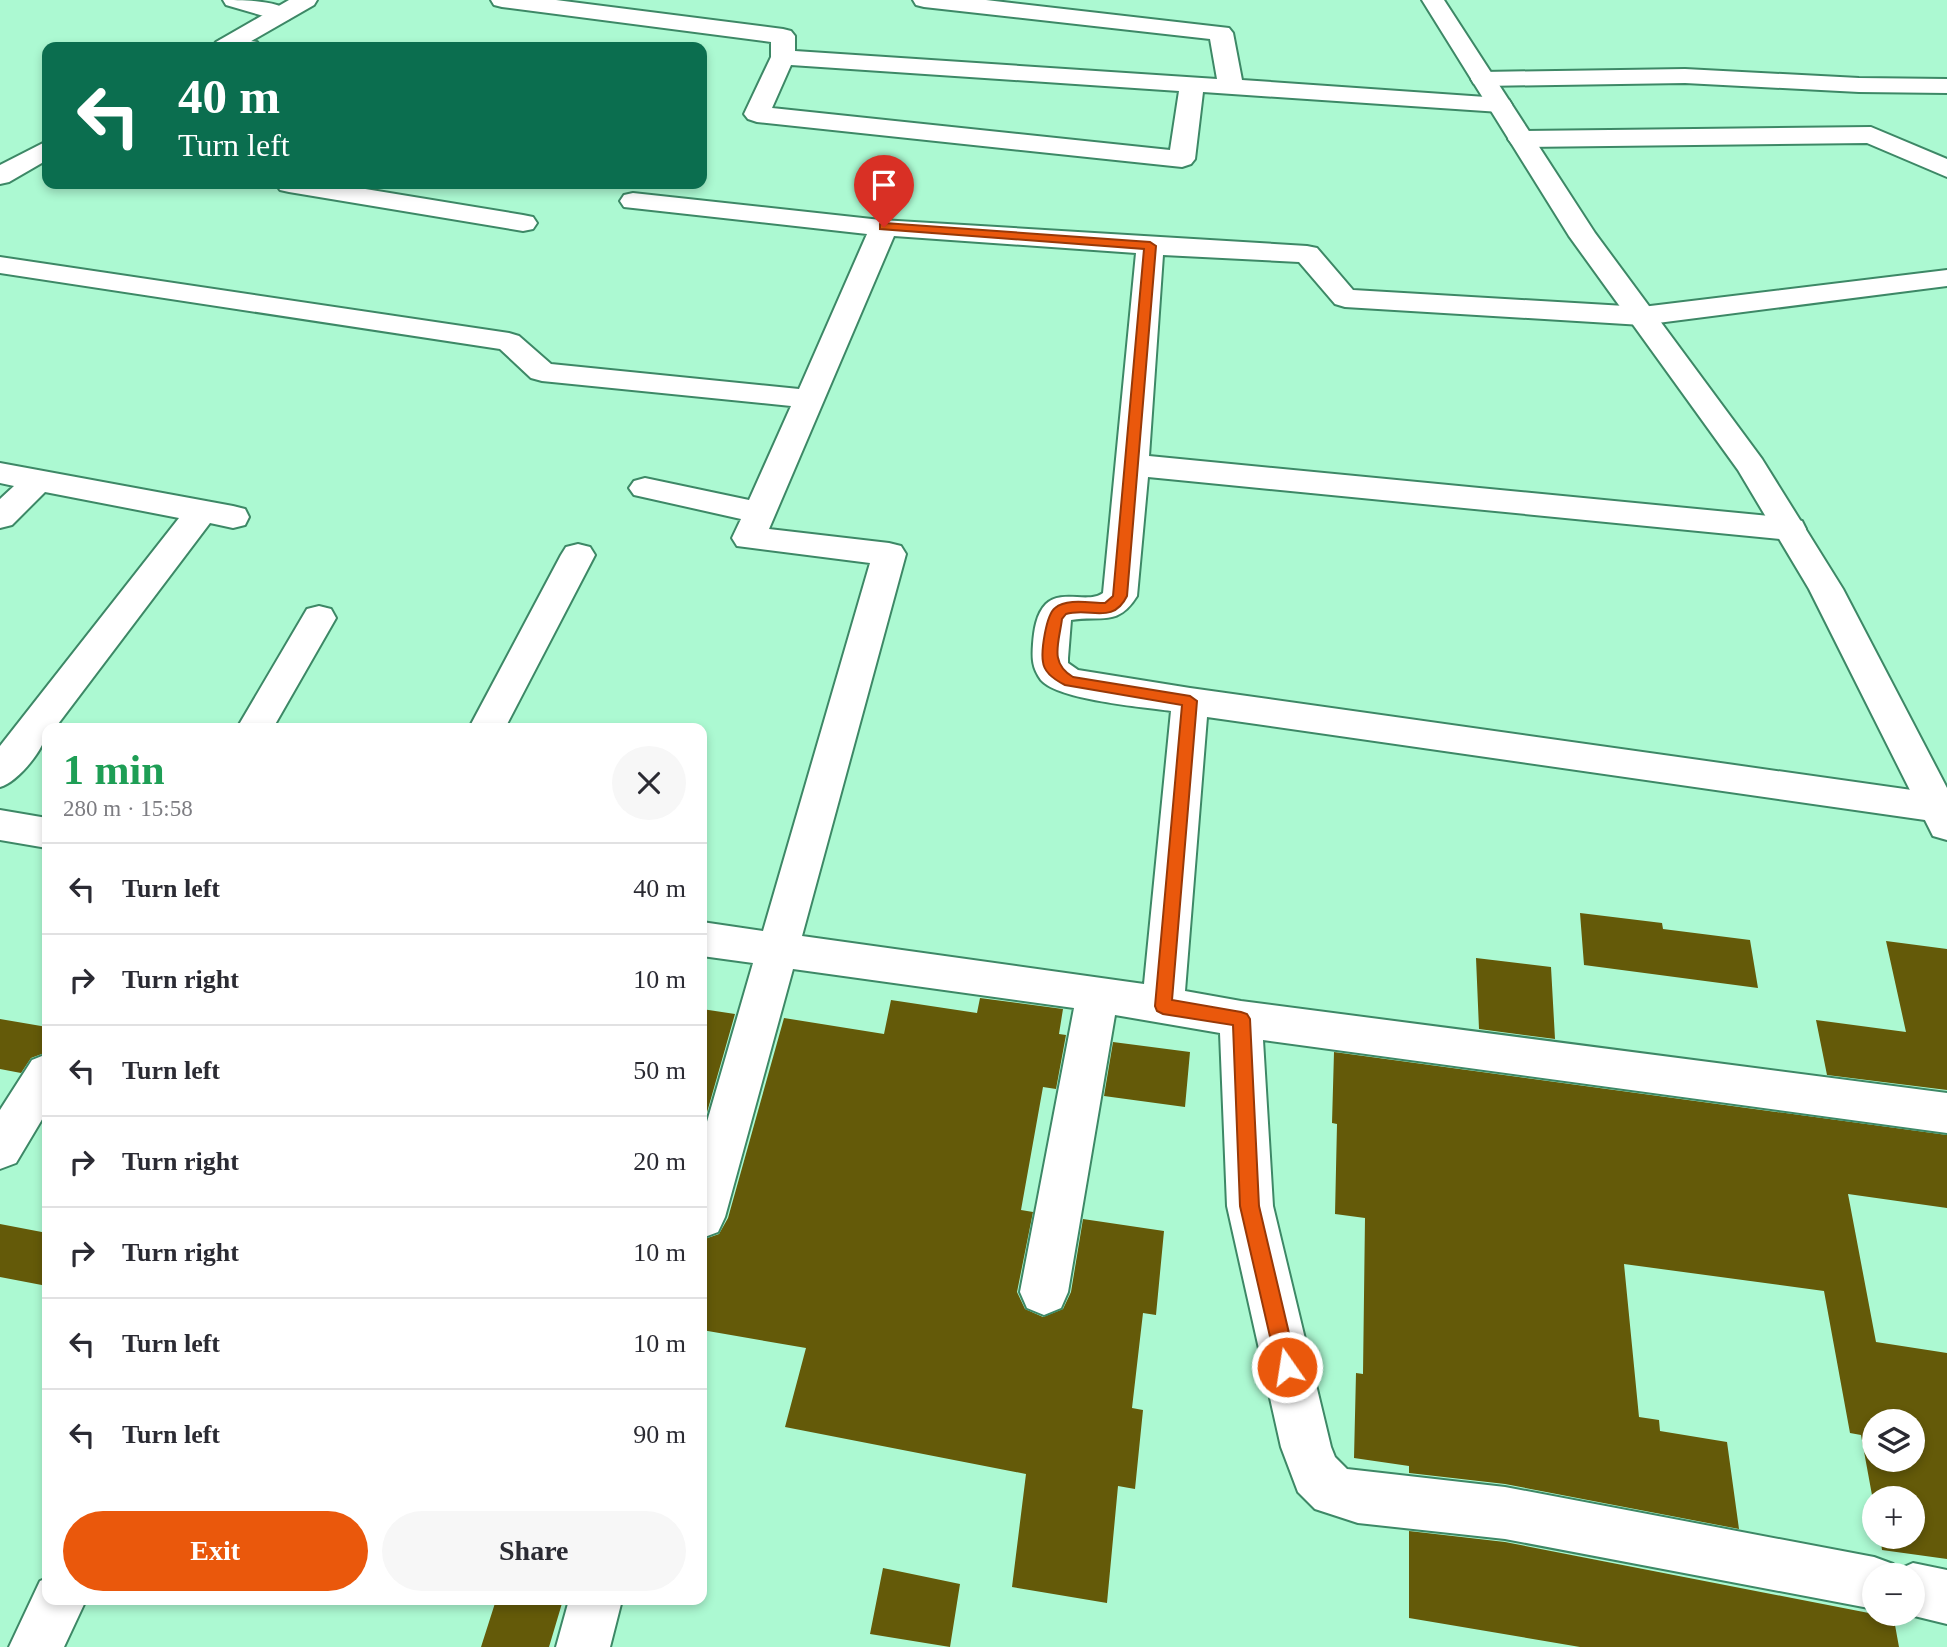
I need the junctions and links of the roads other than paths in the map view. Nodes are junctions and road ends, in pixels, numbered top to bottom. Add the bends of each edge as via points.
1 (234, 0) edge
2 (306, 0) edge
3 (502, 0) edge
4 (924, 0) edge
5 (1433, 0) edge
6 (281, 14) junction
7 (240, 42) edge
8 (783, 57) junction
9 (1483, 79) junction
10 (1192, 85) junction
11 (1947, 86) edge
12 (1231, 87) junction
13 (1500, 105) junction
14 (1521, 138) junction
15 (42, 152) edge
16 (1947, 169) edge
17 (4, 171) edge
18 (320, 189) edge
19 (633, 201) dead end
20 (523, 222) dead end
21 (883, 228) junction
22 (1150, 246) junction
23 (0, 265) edge
24 (1947, 278) edge
25 (1642, 316) junction
26 (809, 399) junction
27 (1133, 464) junction
28 (0, 473) edge
29 (38, 480) junction
30 (645, 488) dead end
31 (760, 513) junction
32 (0, 517) edge
33 (1790, 529) junction
34 (578, 555) dead end
35 (318, 618) dead end
36 (1190, 701) junction
37 (42, 723) edge
38 (42, 723) edge
39 (258, 723) edge
40 (490, 723) edge
41 (0, 773) edge
42 (1943, 816) edge
43 (0, 825) edge
44 (42, 832) edge
45 (707, 940) edge
46 (775, 951) junction
47 (1098, 994) junction
48 (1163, 1006) junction
49 (1241, 1019) junction
50 (42, 1081) edge
51 (1947, 1113) edge
52 (0, 1149) edge
53 (707, 1199) edge
54 (1044, 1292) dead end
55 (1862, 1581) edge
56 (1925, 1592) edge
57 (1947, 1597) edge
58 (57, 1605) edge
59 (595, 1605) edge
60 (36, 1647) edge
61 (583, 1647) edge

1 - 6 street
2 - 6 street
3 - 8 street via 783,36
4 - 12 street via 1221,33
5 - 9 street
6 - 7 street
8 - 10 street
8 - 10 street via 757,114 1182,159
9 - 11 street via 1685,76
9 - 13 street
10 - 12 street
12 - 13 street
13 - 14 street
14 - 16 street via 1871,135
14 - 25 street via 1583,236
15 - 17 street
18 - 20 street
19 - 21 street
21 - 22 street
21 - 26 street
22 - 25 street via 1307,254 1345,298
22 - 27 street
23 - 26 street via 509,342 542,372
24 - 25 street
25 - 33 street via 1751,466
26 - 31 street
27 - 33 street
27 - 36 street via 1120,596 1107,608 1061,610 1055,618 1050,663 1056,674 1070,682
28 - 29 street
29 - 32 street
29 - 37 street via 218,514
30 - 31 street
31 - 46 street via 749,538 889,554
33 - 42 street via 1826,589
34 - 40 street
35 - 39 street
36 - 42 street
36 - 48 street
38 - 41 street
43 - 44 street
45 - 46 street
46 - 47 street
46 - 53 street
47 - 48 street
47 - 54 street
48 - 49 street
49 - 51 street
49 - 55 street via 1250,1206 1306,1447 1316,1474 1333,1491 1505,1513
50 - 52 street
56 - 57 street
58 - 60 street
59 - 61 street

